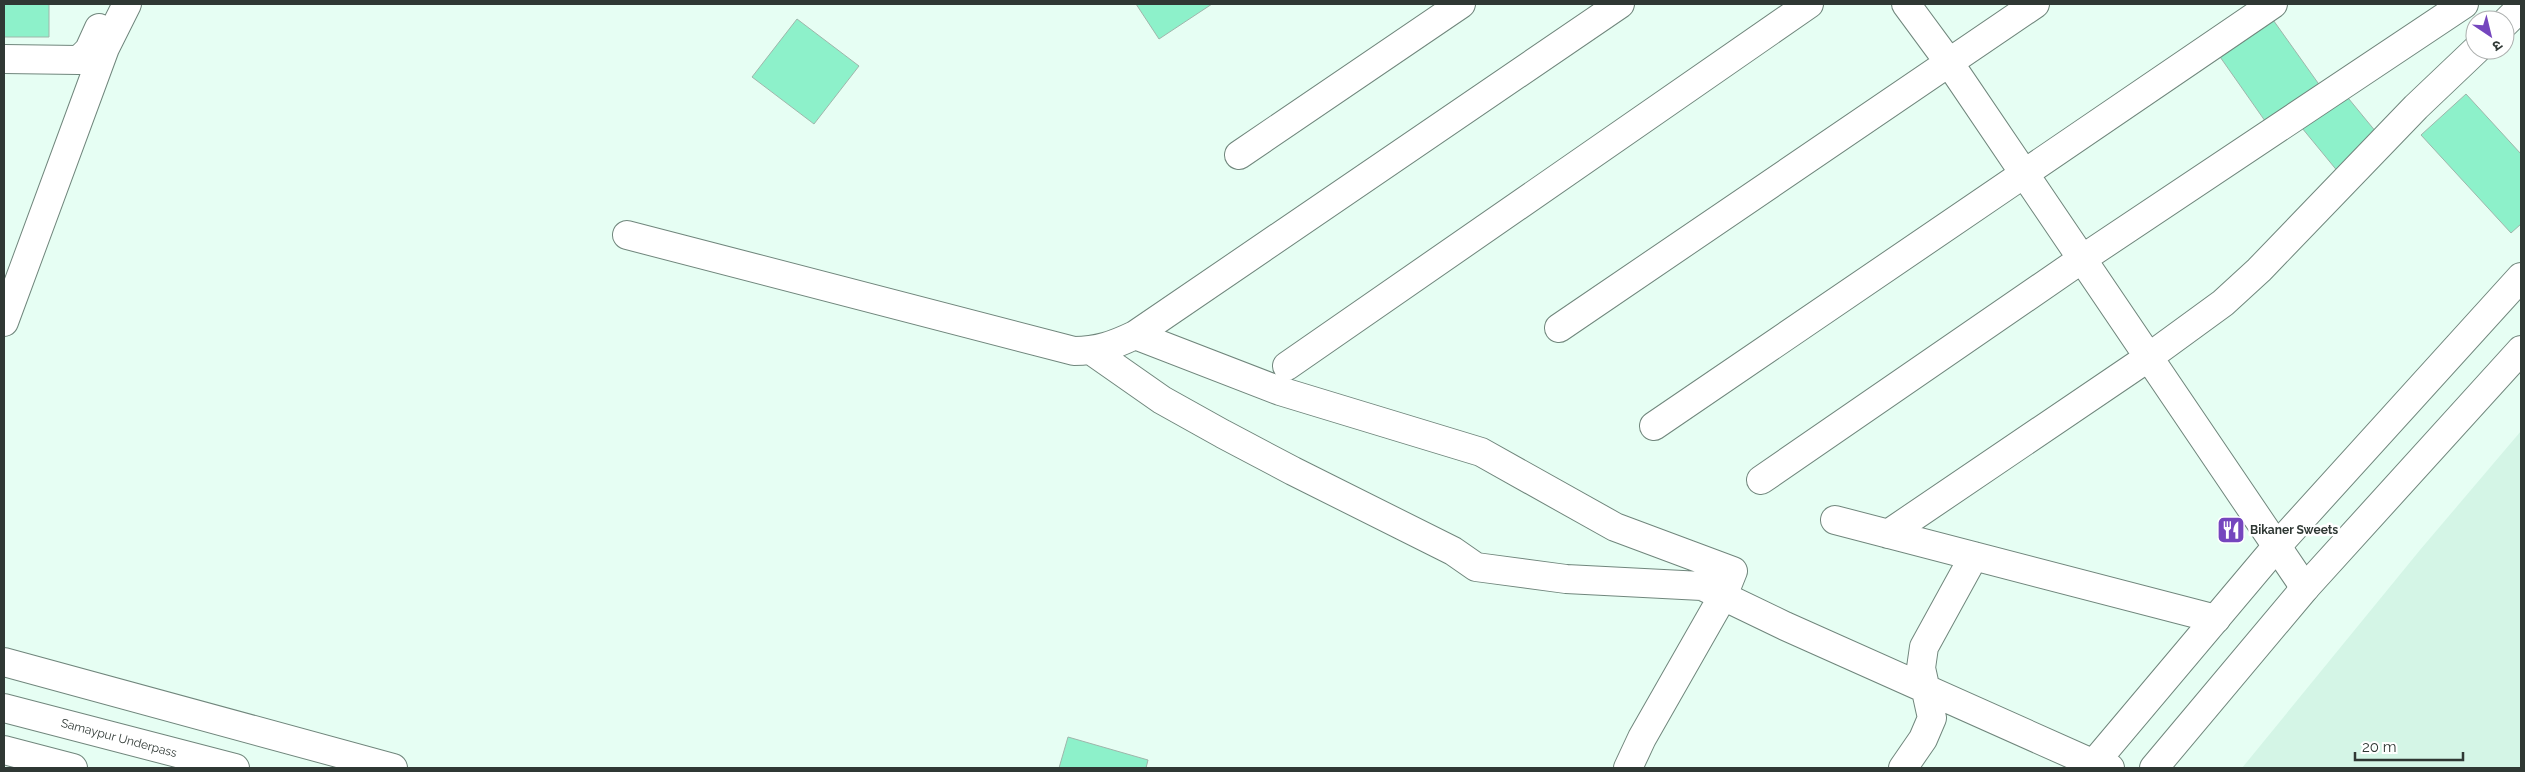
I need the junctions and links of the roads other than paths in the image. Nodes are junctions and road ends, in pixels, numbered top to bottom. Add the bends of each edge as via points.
1 (109, 4) edge
2 (126, 4) edge
3 (1461, 4) edge
4 (1620, 4) edge
5 (1809, 4) edge
6 (1906, 4) edge
7 (2035, 4) edge
8 (2273, 4) edge
9 (2464, 4) edge
10 (4, 59) edge
11 (2465, 60) edge
12 (1948, 61) junction
13 (1239, 154) dead end
14 (2024, 174) junction
15 (627, 235) dead end
16 (2082, 259) junction
17 (2521, 277) edge
18 (4, 322) edge
19 (1560, 328) dead end
20 (1135, 334) junction
21 (2521, 350) edge
22 (1092, 351) junction
23 (2149, 357) junction
24 (1287, 366) dead end
25 (1654, 426) dead end
26 (1761, 480) dead end
27 (1835, 520) dead end
28 (1888, 534) junction
29 (2277, 546) junction
30 (1974, 556) junction
31 (2305, 588) junction
32 (1723, 596) junction
33 (2216, 619) junction
34 (4, 662) edge
35 (1926, 689) junction
36 (4, 708) edge
37 (4, 750) edge
38 (2098, 767) edge
39 (73, 768) edge
40 (235, 768) edge
41 (393, 768) edge
42 (1628, 768) edge
43 (1903, 768) edge
44 (2154, 768) edge

1 - 10 street via 89,50 79,60
2 - 18 street via 105,48
3 - 13 street
4 - 20 street
5 - 24 street
6 - 12 street
7 - 12 street
8 - 14 street
9 - 16 street
11 - 23 street via 2259,270 2223,303
12 - 14 street
12 - 19 street
14 - 16 street
14 - 25 street
15 - 22 street via 1074,350
16 - 23 street
16 - 26 street
17 - 29 street
20 - 22 street via 1108,348
20 - 32 street via 1280,392 1481,452 1615,527 1733,572
21 - 31 street
22 - 32 street via 1170,404 1293,471 1453,551 1476,567 1566,579 1702,586
23 - 28 street
23 - 29 street
27 - 28 street
28 - 30 street
29 - 31 street
29 - 33 street
30 - 33 street
30 - 35 street via 1924,647 1921,668
31 - 44 street
32 - 35 street
32 - 42 street
33 - 38 street
34 - 41 street
35 - 38 street
35 - 43 street via 1932,718 1923,739
36 - 40 street, Samaypur Underpass
37 - 39 street

